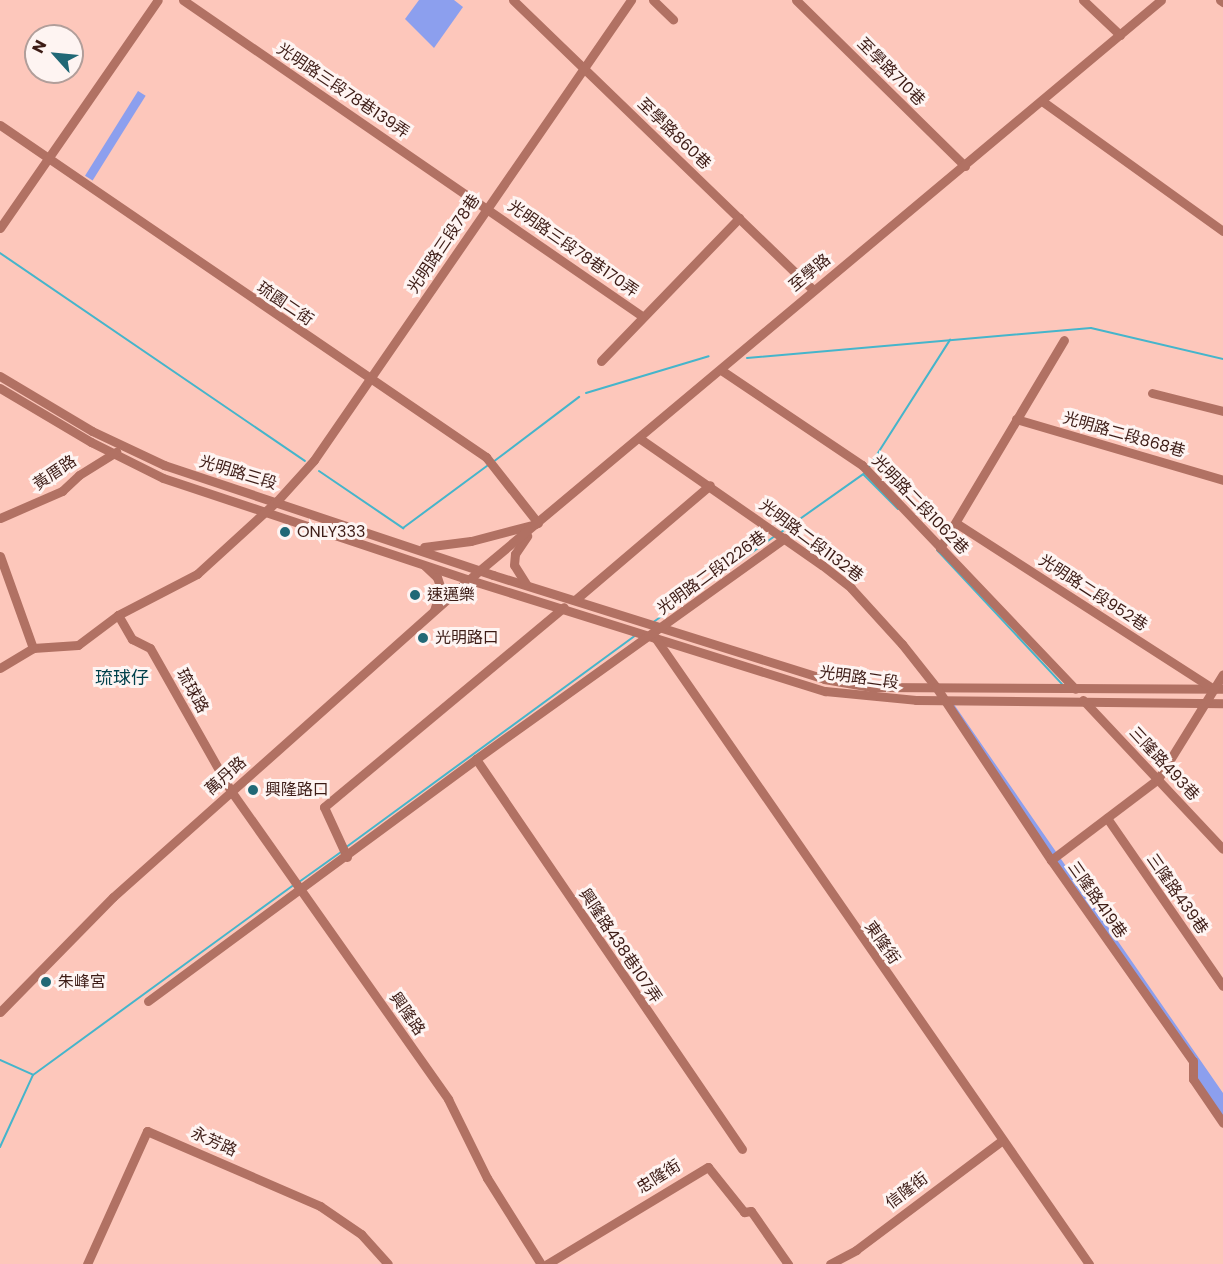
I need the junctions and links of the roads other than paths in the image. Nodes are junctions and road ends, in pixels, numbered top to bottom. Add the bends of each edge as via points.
1 (158, 0) edge
2 (183, 0) edge
3 (513, 0) edge
4 (631, 0) edge
5 (653, 0) edge
6 (796, 0) edge
7 (1083, 0) edge
8 (1158, 1) edge
9 (673, 20) dead end
10 (1120, 35) junction
11 (585, 69) junction
12 (1042, 101) junction
13 (0, 125) edge
14 (49, 159) junction
15 (965, 166) junction
16 (487, 208) junction
17 (739, 218) junction
18 (0, 228) edge
19 (1223, 231) edge
20 (813, 290) junction
21 (642, 316) junction
22 (1064, 340) dead end
23 (601, 361) dead end
24 (721, 370) junction
25 (0, 376) edge
26 (370, 380) junction
27 (0, 388) edge
28 (1152, 393) dead end
29 (1223, 411) edge
30 (1016, 419) junction
31 (639, 438) junction
32 (118, 449) junction
33 (1223, 480) edge
34 (710, 485) junction
35 (277, 501) junction
36 (266, 510) junction
37 (0, 518) edge
38 (538, 523) junction
39 (956, 523) junction
40 (785, 538) junction
41 (417, 547) junction
42 (940, 548) junction
43 (0, 556) edge
44 (415, 560) junction
45 (480, 570) junction
46 (470, 580) junction
47 (528, 586) junction
48 (575, 600) junction
49 (564, 608) junction
50 (118, 615) junction
51 (432, 615) junction
52 (655, 632) junction
53 (33, 648) junction
54 (0, 668) edge
55 (1223, 674) edge
56 (1075, 689) junction
57 (941, 694) junction
58 (1213, 694) edge
59 (1083, 700) junction
60 (1223, 703) edge
61 (476, 759) junction
62 (1156, 781) junction
63 (231, 791) junction
64 (1107, 818) junction
65 (1223, 849) edge
66 (345, 852) junction
67 (1051, 860) junction
68 (298, 886) junction
69 (1223, 986) edge
70 (0, 993) edge
71 (148, 1001) dead end
72 (8, 1002) junction
73 (0, 1012) edge
74 (1223, 1123) edge
75 (1001, 1141) junction
76 (742, 1149) dead end
77 (87, 1264) edge
78 (388, 1264) edge
79 (541, 1264) edge
80 (548, 1264) edge
81 (788, 1264) edge
82 (830, 1264) edge
83 (1089, 1264) edge

1 - 14 street
2 - 16 street, 光明路三段78巷139弄
3 - 11 street, 至學路860巷
4 - 11 street, 光明路三段78巷
5 - 9 street
6 - 15 street, 至學路710巷
7 - 10 street
8 - 10 street, 至學路
10 - 12 street, 至學路
11 - 16 street, 光明路三段78巷
11 - 17 street, 至學路860巷
12 - 15 street, 至學路
12 - 19 street
13 - 14 street, 琉園二街
14 - 18 street
14 - 26 street, 琉園二街
15 - 20 street, 至學路
16 - 21 street, 光明路三段78巷170弄
16 - 26 street, 光明路三段78巷
17 - 20 street, 至學路860巷
17 - 21 street
20 - 24 street, 至學路
21 - 23 street
22 - 30 street
24 - 31 street, 至學路
24 - 42 street, 光明路二段1062巷 via 862,465
25 - 32 street, 光明路三段
26 - 35 street, 光明路三段78巷 via 314,460
26 - 38 street, 琉園二街 via 486,458
27 - 32 street, 光明路三段
28 - 29 street
30 - 33 street, 光明路二段868巷
30 - 39 street
31 - 34 street, 光明路二段1132巷
31 - 38 street, 至學路
32 - 35 street, 光明路三段
32 - 36 street, 光明路三段 via 142,470
32 - 37 street, 黃厝路 via 62,491
34 - 40 street, 光明路二段1132巷
34 - 48 street
35 - 36 street
35 - 41 street, 光明路三段
36 - 44 street, 光明路三段
36 - 50 street via 197,574
38 - 41 street via 443,547
38 - 45 street, 至學路
38 - 47 street via 515,554 517,574
39 - 42 street
39 - 58 street, 光明路二段952巷
40 - 52 street, 光明路二段1226巷
40 - 57 street, 光明路二段1132巷 via 851,588
41 - 45 street, 光明路三段
42 - 56 street, 光明路二段1062巷
43 - 53 street
44 - 46 street, 光明路三段
44 - 51 street via 437,578 441,589
45 - 46 street, 萬丹路
45 - 47 street, 光明路二段
46 - 49 street, 光明路二段
46 - 51 street, 萬丹路
47 - 48 street, 光明路二段
48 - 52 street, 光明路二段
49 - 52 street, 光明路二段
49 - 66 street via 324,807
50 - 53 street via 78,645
50 - 63 street, 琉球路 via 132,639 150,648
51 - 63 street, 萬丹路
52 - 57 street, 光明路二段 via 824,679
52 - 57 street, 光明路二段 via 825,691 864,697
52 - 61 street, 光明路二段1226巷
52 - 75 street, 東隆街
53 - 54 street
55 - 58 street
56 - 57 street, 光明路二段
56 - 58 street, 光明路二段
57 - 59 street, 光明路二段
57 - 67 street, 三隆路419巷
58 - 59 street, 光明路二段
58 - 60 street, 光明路二段
58 - 62 street
59 - 62 street, 三隆路493巷
61 - 66 street, 光明路二段1226巷
61 - 76 street, 興隆路438巷107弄
62 - 64 street
62 - 65 street, 三隆路493巷
63 - 68 street, 興隆路
63 - 72 street, 萬丹路 via 113,897
64 - 67 street
64 - 69 street, 三隆路439巷
66 - 68 street, 光明路二段1226巷
67 - 74 street, 三隆路419巷 via 1193,1061 1193,1078
68 - 71 street, 光明路二段1226巷
68 - 79 street, 興隆路 via 448,1099 486,1178
70 - 72 street
72 - 73 street, 萬丹路
75 - 82 street, 信隆街 via 856,1250
75 - 83 street, 東隆街
77 - 78 street, 永芳路 via 147,1131 320,1206 361,1234
80 - 81 street, 忠隆街 via 708,1167 744,1212 751,1210

